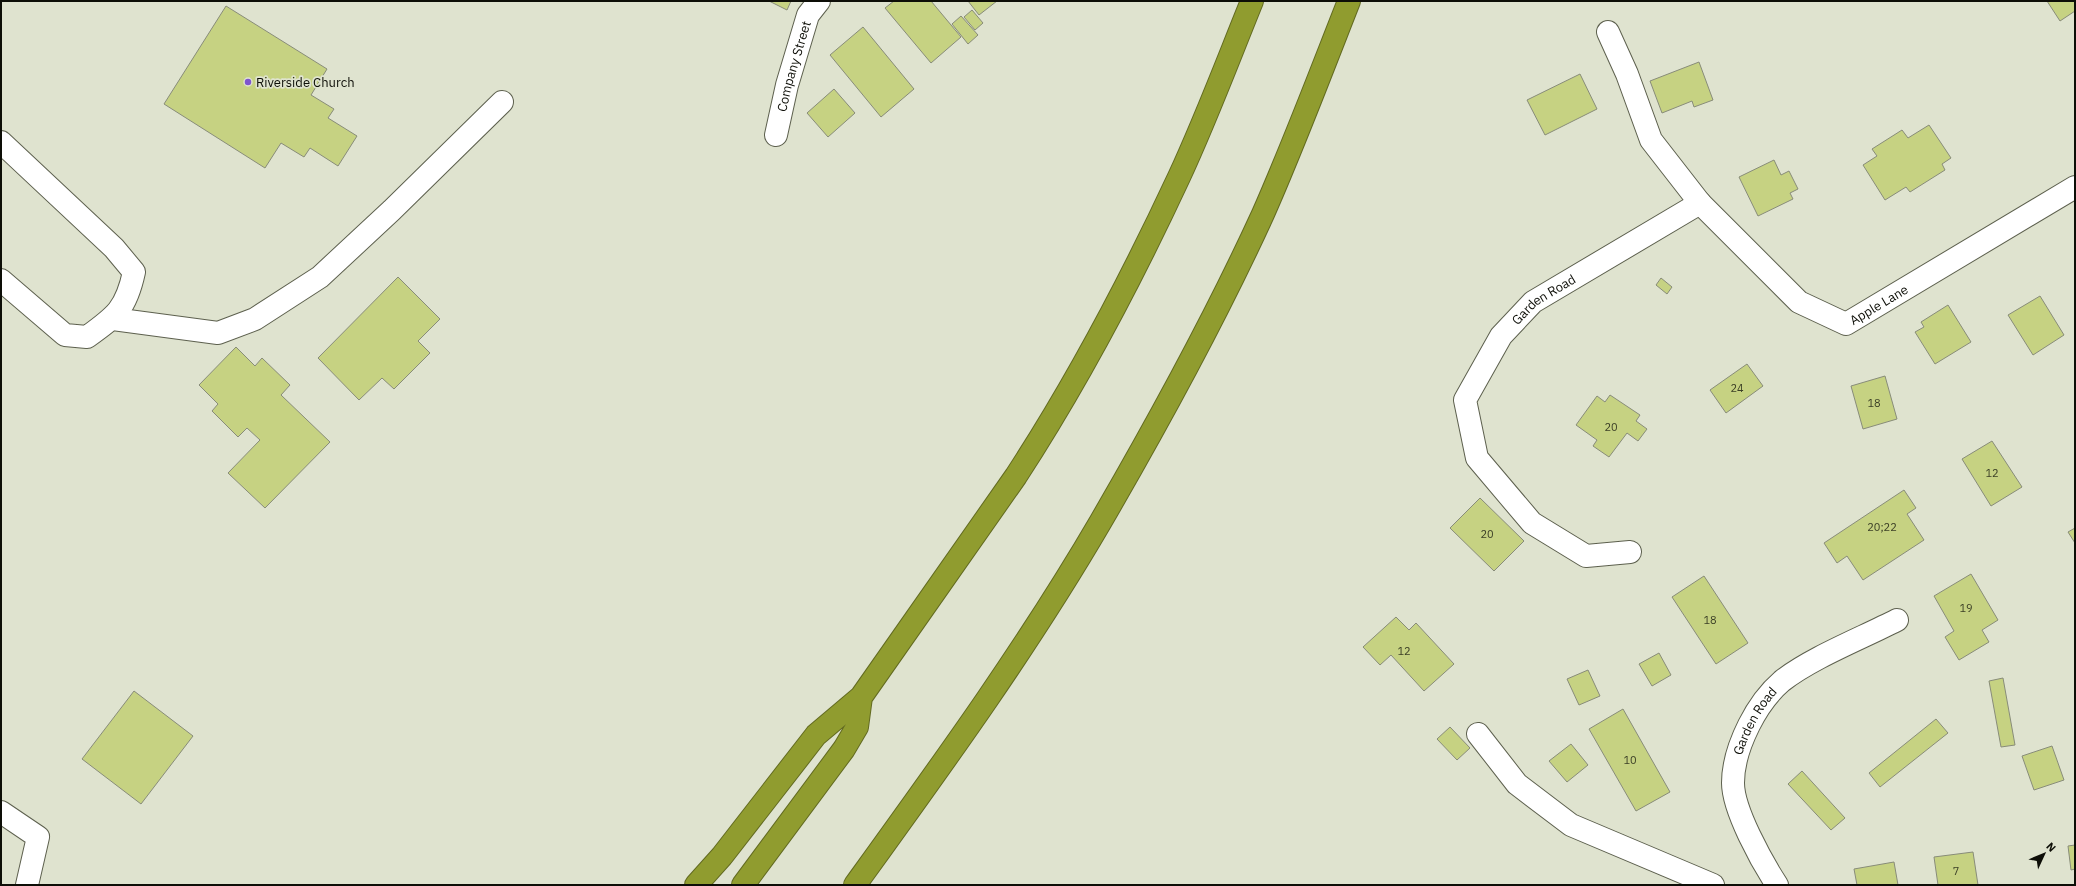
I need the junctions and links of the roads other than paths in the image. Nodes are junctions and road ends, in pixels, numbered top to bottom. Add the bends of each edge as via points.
1 (819, 1) edge
2 (1252, 1) edge
3 (1349, 1) edge
4 (1608, 32) dead end
5 (502, 102) dead end
6 (776, 135) dead end
7 (1, 142) edge
8 (2075, 188) edge
9 (1700, 203) junction
10 (1, 280) edge
11 (113, 319) junction
12 (1630, 552) dead end
13 (1897, 620) dead end
14 (861, 697) junction
15 (1478, 734) dead end
16 (1, 812) edge
17 (27, 885) edge
18 (696, 885) edge
19 (743, 885) edge
20 (855, 885) edge
21 (1713, 885) edge
22 (1777, 885) edge

1 - 6 street, Company Street via 808,15 787,85
2 - 14 highway via 1180,176 1114,311 1039,441
3 - 20 highway via 1262,215 1193,354 1101,522 1040,620 959,741
4 - 9 street via 1627,74 1651,140
5 - 11 street via 320,277 255,319 218,333
7 - 11 street via 114,248 134,272 129,294
8 - 9 street, Apple Lane via 1846,324 1799,302
9 - 12 street, Garden Road via 1533,302 1501,336 1465,400 1477,458 1532,523 1586,556
10 - 11 street via 66,335 87,337
13 - 22 street, Garden Road via 1810,664 1782,682 1764,700 1741,739 1734,761 1732,784 1737,804 1755,845
14 - 18 highway via 816,735 722,856
14 - 19 highway via 858,727
15 - 21 street via 1517,784 1571,825
16 - 17 street via 38,837

